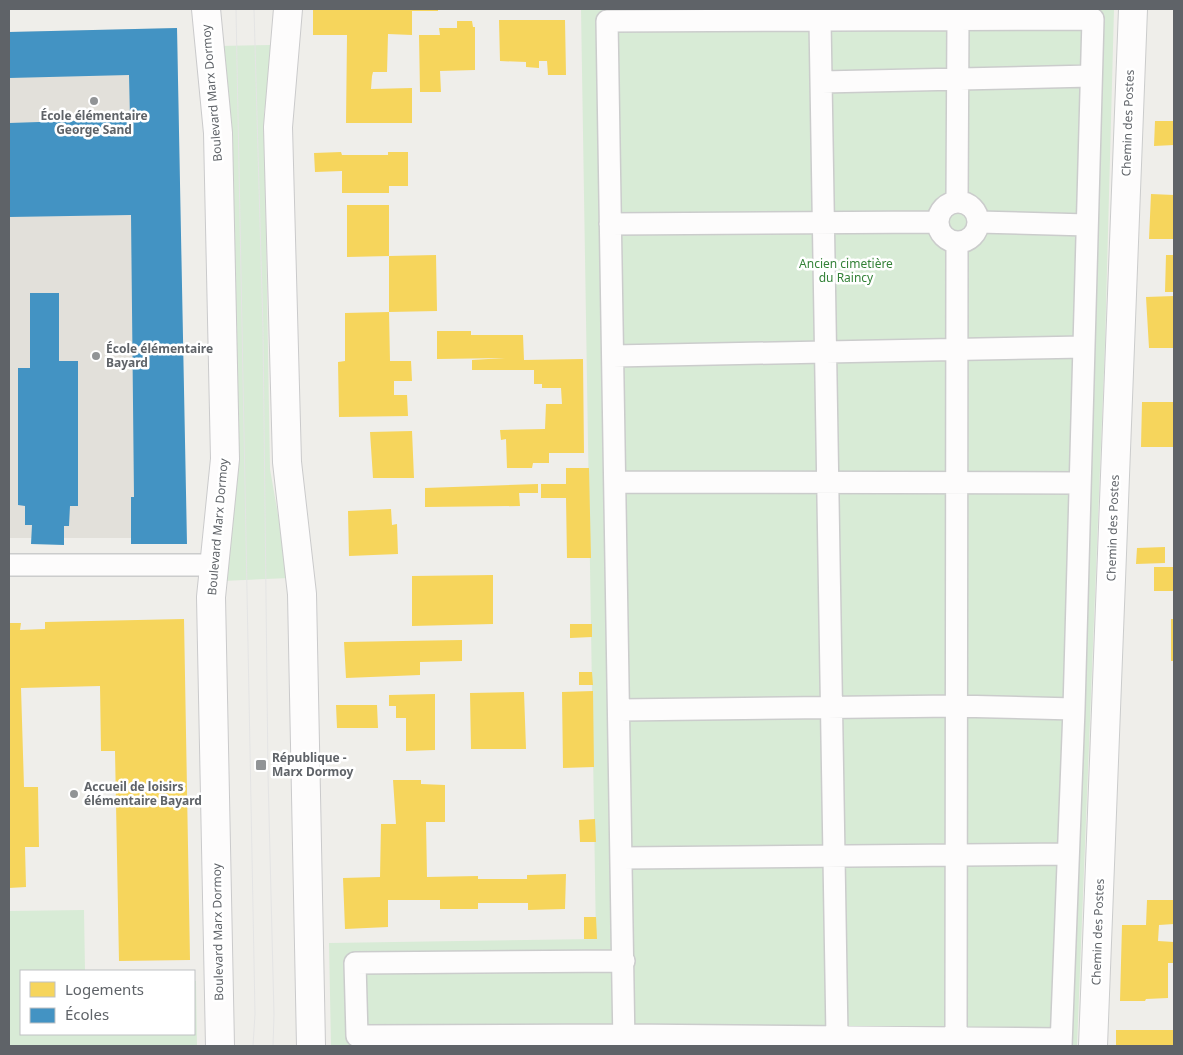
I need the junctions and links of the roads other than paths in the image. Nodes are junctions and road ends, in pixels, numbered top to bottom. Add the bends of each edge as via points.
1 (206, 9) edge
2 (288, 9) edge
3 (1133, 9) edge
4 (958, 19) junction
5 (820, 20) junction
6 (1091, 76) junction
7 (958, 79) junction
8 (822, 82) junction
9 (957, 202) junction
10 (824, 222) junction
11 (937, 222) junction
12 (978, 222) junction
13 (610, 224) junction
14 (1087, 225) junction
15 (957, 243) junction
16 (1084, 347) junction
17 (956, 350) junction
18 (826, 352) junction
19 (613, 356) junction
20 (615, 482) junction
21 (956, 482) junction
22 (828, 483) junction
23 (1080, 483) junction
24 (9, 565) edge
25 (213, 566) junction
26 (955, 706) junction
27 (832, 708) junction
28 (1074, 709) junction
29 (620, 710) junction
30 (1068, 854) junction
31 (956, 855) junction
32 (834, 856) junction
33 (622, 858) junction
34 (624, 961) junction
35 (837, 1037) junction
36 (624, 1040) edge
37 (956, 1043) edge
38 (1061, 1043) edge
39 (220, 1046) edge
40 (311, 1046) edge
41 (1093, 1046) edge

1 - 25 main road, Boulevard Marx Dormoy via 218,133 225,449
2 - 40 main road via 278,127 287,462 302,594
3 - 41 main road, Chemin des Postes
4 - 5 lane
4 - 6 lane via 1093,19
4 - 7 lane
5 - 8 lane
5 - 13 lane via 607,21
6 - 7 lane
6 - 14 lane
7 - 8 lane
7 - 9 lane
8 - 10 lane
9 - 11 lane via 943,208
9 - 12 lane via 974,210
10 - 11 lane
10 - 13 lane
10 - 18 lane
11 - 15 lane via 943,236
12 - 14 lane
12 - 15 lane via 972,237
13 - 19 lane
14 - 16 lane
15 - 17 lane
16 - 17 lane
16 - 23 lane
17 - 18 lane
17 - 21 lane
18 - 19 lane
18 - 22 lane
19 - 20 lane
20 - 22 lane
20 - 29 lane
21 - 22 lane
21 - 23 lane
21 - 26 lane
22 - 27 lane
23 - 28 lane
24 - 25 lane
25 - 39 main road, Boulevard Marx Dormoy
26 - 27 lane
26 - 28 lane
26 - 31 lane
27 - 29 lane
27 - 32 lane
28 - 30 lane
29 - 33 lane
30 - 31 lane
30 - 38 lane
31 - 32 lane
31 - 37 lane
32 - 33 lane
32 - 35 lane
33 - 34 lane
34 - 36 lane
34 - 36 lane via 355,962 356,1036
35 - 36 lane
35 - 37 lane
37 - 38 lane

